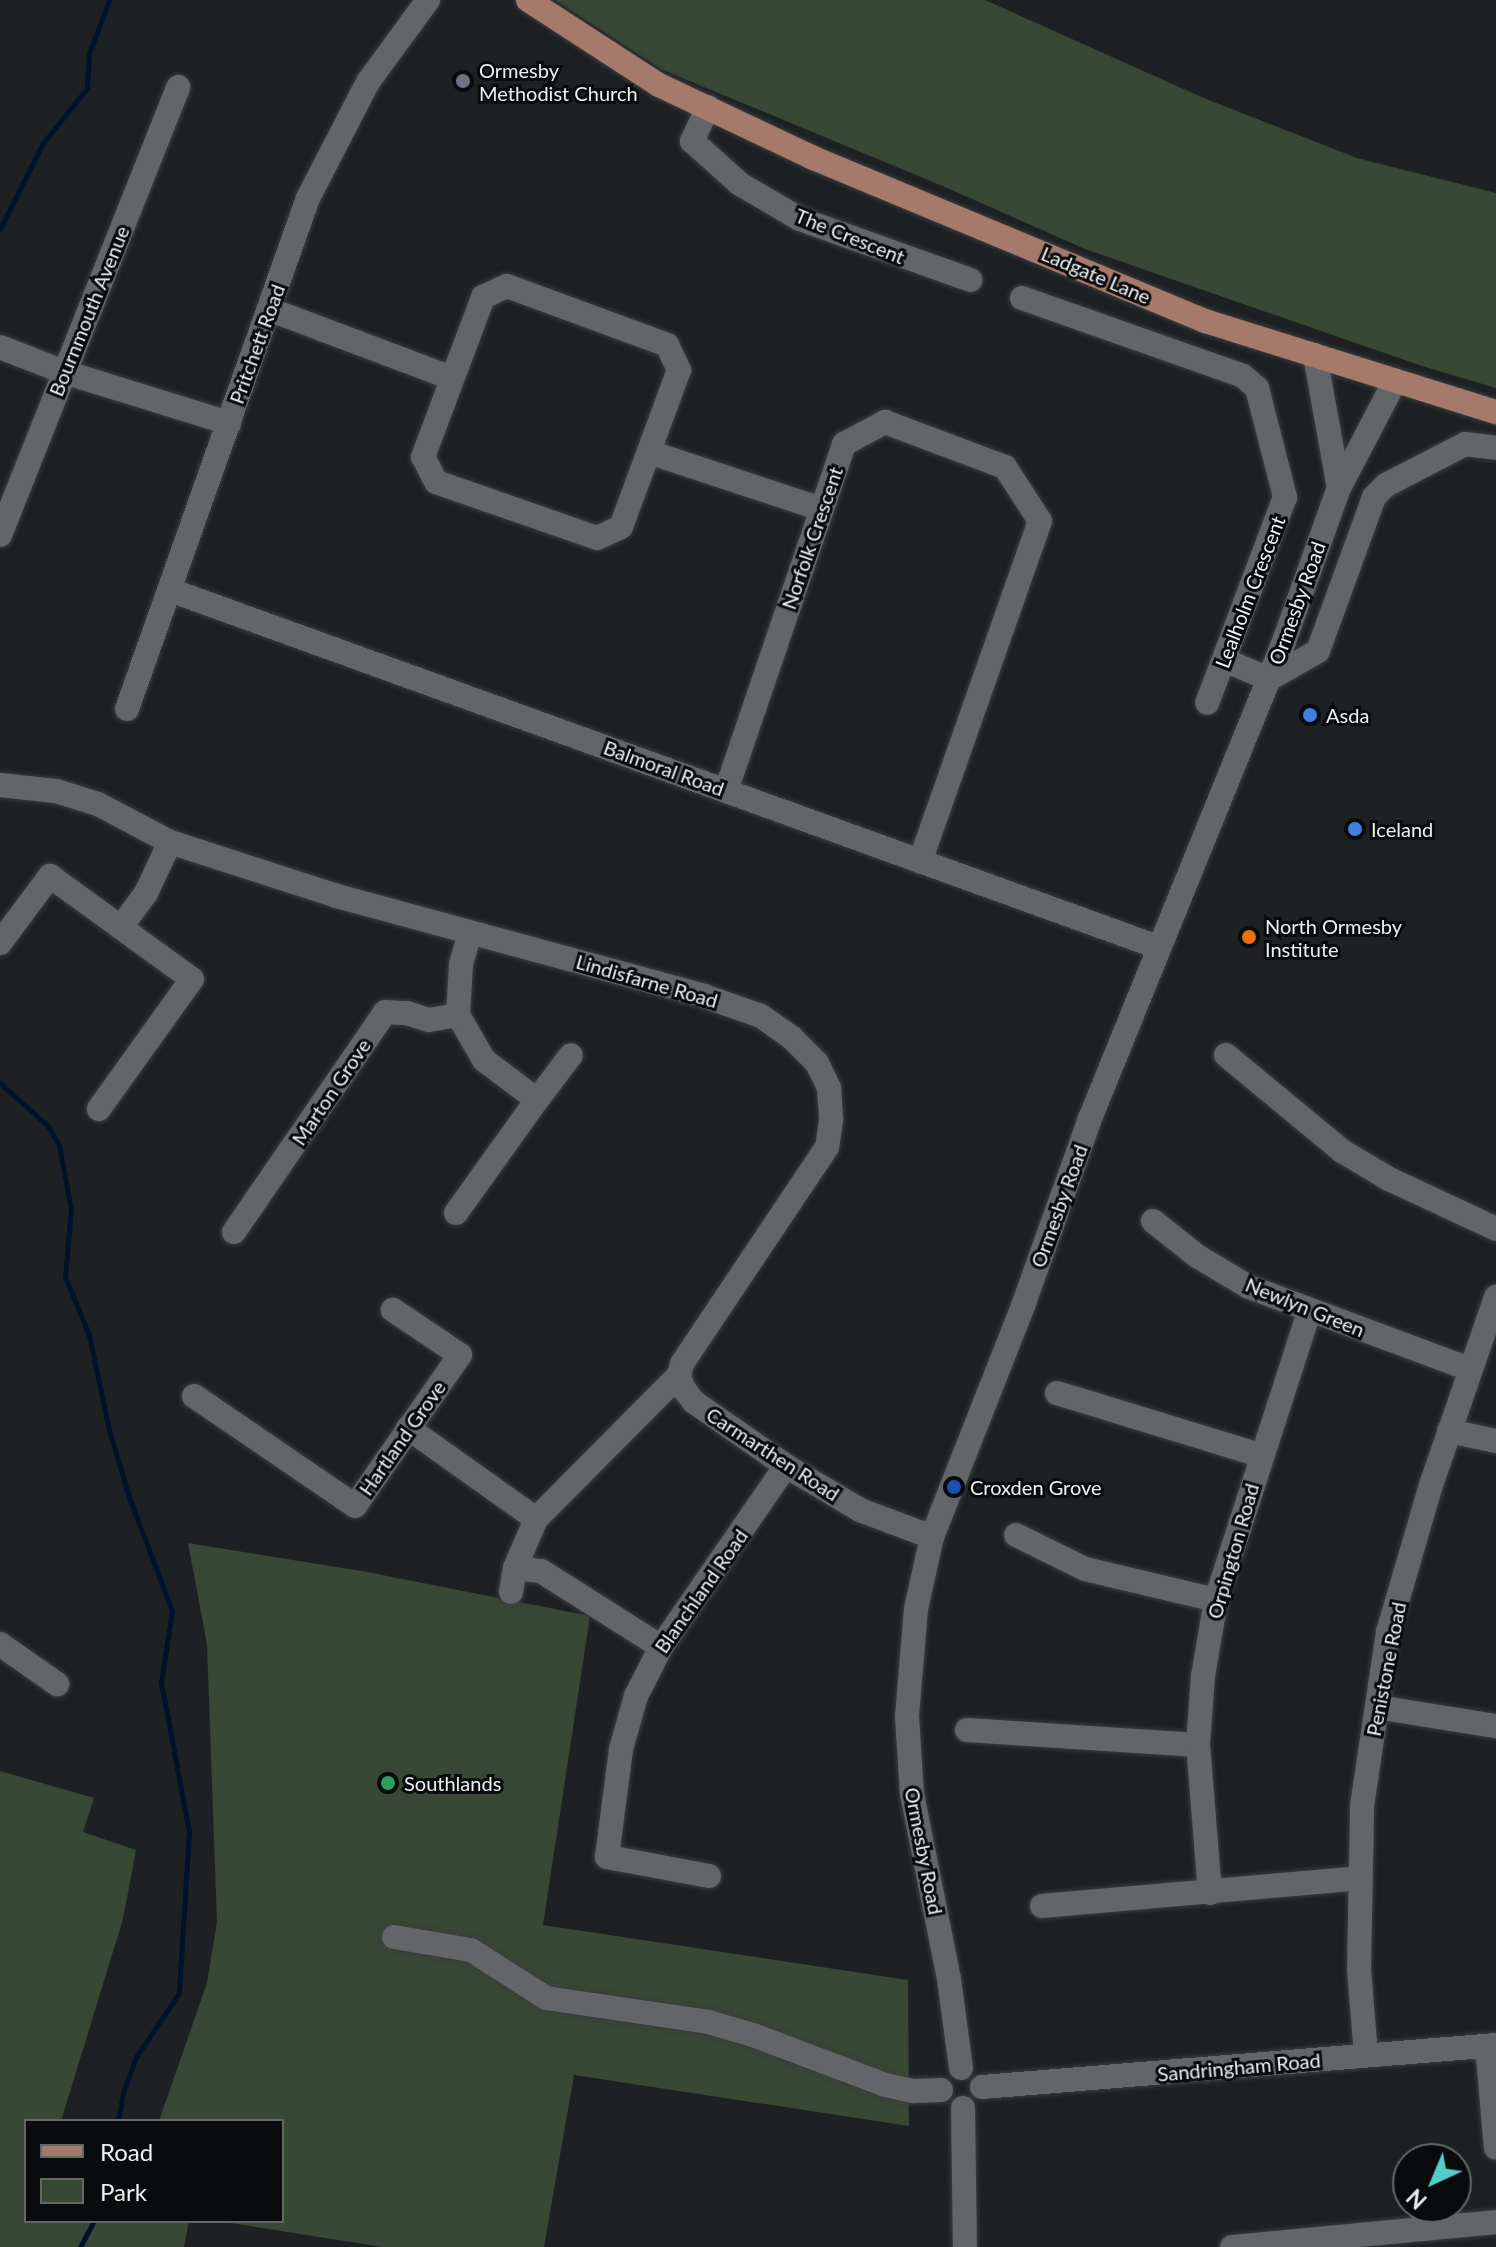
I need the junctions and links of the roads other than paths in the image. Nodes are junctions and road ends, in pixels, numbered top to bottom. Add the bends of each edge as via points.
1 (428, 0) edge
2 (528, 0) edge
3 (178, 87) dead end
4 (708, 107) junction
5 (970, 280) dead end
6 (1022, 298) dead end
7 (271, 310) junction
8 (0, 347) edge
9 (1315, 355) junction
10 (64, 372) junction
11 (452, 378) junction
12 (1395, 381) junction
13 (1496, 412) edge
14 (229, 423) junction
15 (1496, 448) edge
16 (649, 452) junction
17 (1339, 488) junction
18 (821, 509) junction
19 (0, 535) edge
20 (170, 590) junction
21 (1224, 660) junction
22 (1269, 679) junction
23 (1207, 703) dead end
24 (127, 709) dead end
25 (0, 785) edge
26 (726, 791) junction
27 (170, 842) junction
28 (920, 861) junction
29 (121, 927) junction
30 (470, 932) junction
31 (0, 943) edge
32 (1158, 947) junction
33 (458, 1015) junction
34 (571, 1055) dead end
35 (1226, 1055) dead end
36 (537, 1100) junction
37 (99, 1109) dead end
38 (456, 1213) dead end
39 (1153, 1221) dead end
40 (1496, 1229) edge
41 (234, 1232) dead end
42 (1496, 1297) edge
43 (393, 1310) dead end
44 (1309, 1312) junction
45 (1470, 1369) junction
46 (679, 1375) junction
47 (1057, 1393) dead end
48 (194, 1396) dead end
49 (408, 1428) junction
50 (1449, 1431) junction
51 (1496, 1441) edge
52 (1260, 1455) junction
53 (786, 1466) junction
54 (536, 1519) junction
55 (1016, 1535) dead end
56 (932, 1537) junction
57 (1216, 1600) junction
58 (0, 1644) edge
59 (661, 1647) junction
60 (57, 1684) dead end
61 (1377, 1707) junction
62 (1496, 1726) edge
63 (967, 1730) dead end
64 (1198, 1745) junction
65 (709, 1876) dead end
66 (1359, 1878) junction
67 (1210, 1893) junction
68 (1042, 1906) dead end
69 (394, 1937) dead end
70 (1492, 2045) edge
71 (1366, 2055) junction
72 (961, 2068) junction
73 (982, 2087) junction
74 (941, 2090) junction
75 (963, 2108) junction
76 (1496, 2148) edge
77 (1496, 2222) edge
78 (1282, 2245) edge
79 (965, 2247) edge
80 (1232, 2247) edge

1 - 7 street, Pritchett Road via 368,82 308,198
2 - 4 main road, Ladgate Lane via 659,85
3 - 10 street, Bournmouth Avenue
4 - 5 street, The Crescent via 692,141 740,184 800,219
4 - 9 main road, Ladgate Lane via 811,157 1205,321
6 - 21 street, Lealholm Crescent via 1243,376 1257,388 1285,497
7 - 11 street
7 - 14 street, Pritchett Road
8 - 10 street
9 - 12 main road, Ladgate Lane
9 - 17 street
10 - 14 street
10 - 19 street, Bournmouth Avenue
11 - 16 street via 423,457 436,482 597,538 621,527
11 - 16 street via 483,297 507,286 582,313 667,345 679,370
12 - 13 main road, Ladgate Lane
12 - 17 street, Ormesby Road
14 - 20 street, Pritchett Road
15 - 22 street via 1465,444 1386,485 1374,497 1318,651
16 - 18 street
17 - 22 street, Ormesby Road
18 - 26 street, Norfolk Crescent
18 - 28 street, Norfolk Crescent via 844,444 885,422 1005,467 1040,521
20 - 24 street, Pritchett Road
20 - 26 street, Balmoral Road
21 - 22 street
21 - 23 street, Lealholm Crescent
22 - 32 street, Ormesby Road
25 - 27 street, Lindisfarne Road via 56,791 98,804
26 - 28 street, Balmoral Road
27 - 29 street via 146,893
27 - 30 street, Lindisfarne Road
28 - 32 street, Balmoral Road
29 - 31 street via 50,876
29 - 37 street via 192,979
30 - 33 street via 461,964
30 - 46 street, Lindisfarne Road via 761,1016 817,1063 829,1088 827,1147
32 - 56 street, Ormesby Road
33 - 36 street via 484,1060
33 - 41 street, Marton Grove via 429,1020 385,1012
34 - 36 street
35 - 40 street via 1342,1151
36 - 38 street
39 - 44 street, Newlyn Green via 1220,1271
42 - 45 street, Penistone Road
43 - 49 street, Hartland Grove via 460,1355
44 - 45 street, Newlyn Green
44 - 52 street, Orpington Road
45 - 50 street, Penistone Road
46 - 53 street, Carmarthen Road via 694,1402
46 - 54 street
47 - 52 street
48 - 49 street, Hartland Grove via 355,1506
49 - 54 street
50 - 51 street
50 - 61 street, Penistone Road via 1388,1632
52 - 57 street, Orpington Road
53 - 56 street, Carmarthen Road via 860,1510
53 - 59 street, Blanchland Road
54 - 59 street via 513,1580 541,1571
55 - 57 street via 1085,1569
56 - 72 street, Ormesby Road via 916,1609 907,1716 912,1794
57 - 64 street, Orpington Road
58 - 60 street
59 - 65 street, Blanchland Road via 636,1696 621,1749 607,1857
61 - 62 street
61 - 66 street, Penistone Road via 1362,1806
63 - 64 street
64 - 67 street, Orpington Road
66 - 67 street
66 - 71 street, Penistone Road
67 - 68 street
69 - 74 street via 471,1950 546,1998 708,2022 885,2085
70 - 71 street, Sandringham Road
70 - 76 street
71 - 73 street, Sandringham Road
72 - 73 street via 976,2074
72 - 74 street via 947,2074
73 - 75 street via 976,2102
74 - 75 street via 948,2104
75 - 79 street
77 - 78 street
78 - 80 street

